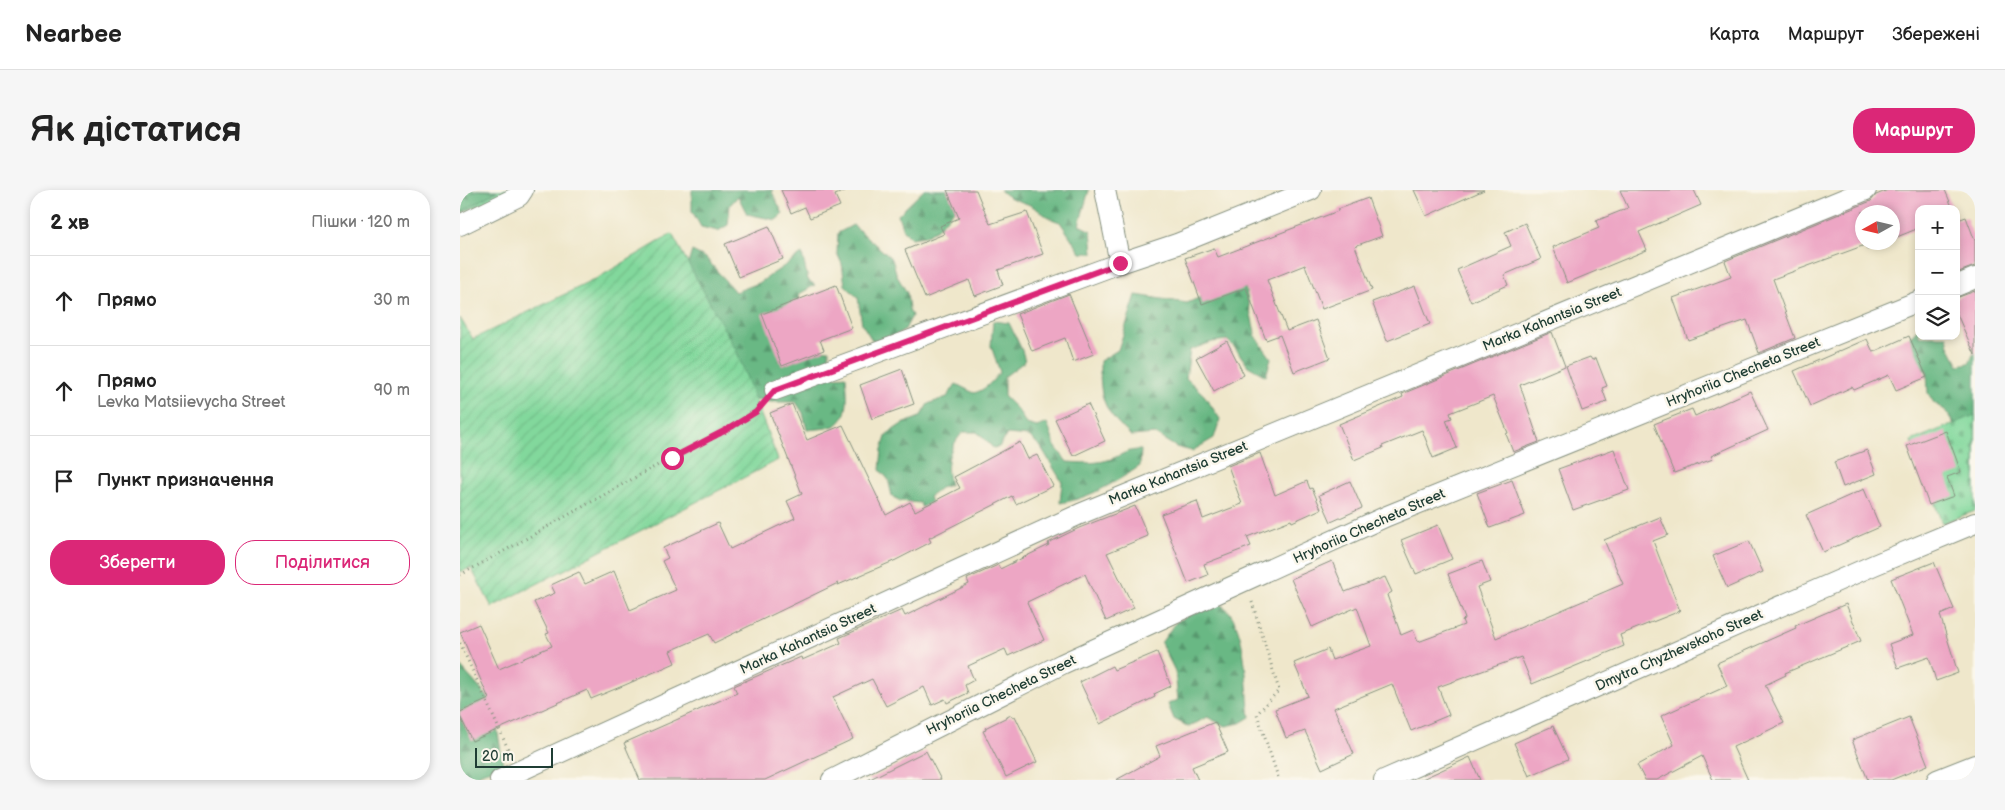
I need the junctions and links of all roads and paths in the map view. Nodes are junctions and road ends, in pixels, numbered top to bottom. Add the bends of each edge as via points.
1 (523, 190) edge
2 (1105, 190) edge
3 (1311, 190) edge
4 (1866, 190) edge
5 (460, 224) edge
6 (1120, 263) junction
7 (1975, 278) edge
8 (1960, 284) edge
9 (1915, 303) edge
10 (775, 390) joint
11 (1975, 523) edge
12 (460, 575) edge
13 (1246, 580) junction
14 (460, 643) edge
15 (1975, 765) edge
16 (509, 776) edge
17 (832, 780) edge
18 (1279, 780) edge
19 (1384, 780) edge
20 (1937, 780) edge

1 - 5 street via 519,196
2 - 6 street
3 - 6 street via 1177,244
4 - 16 street, Marka Kahantsia Street via 1080,514
6 - 10 street
7 - 8 street
9 - 13 street, Hryhoriia Checheta Street via 1387,516
10 - 12 path via 756,412 728,429
11 - 19 street, Dmytra Chyzhevskoho Street
13 - 17 street, Hryhoriia Checheta Street via 1062,664
13 - 18 path via 1279,690 1257,714
14 - 16 path
15 - 20 street

